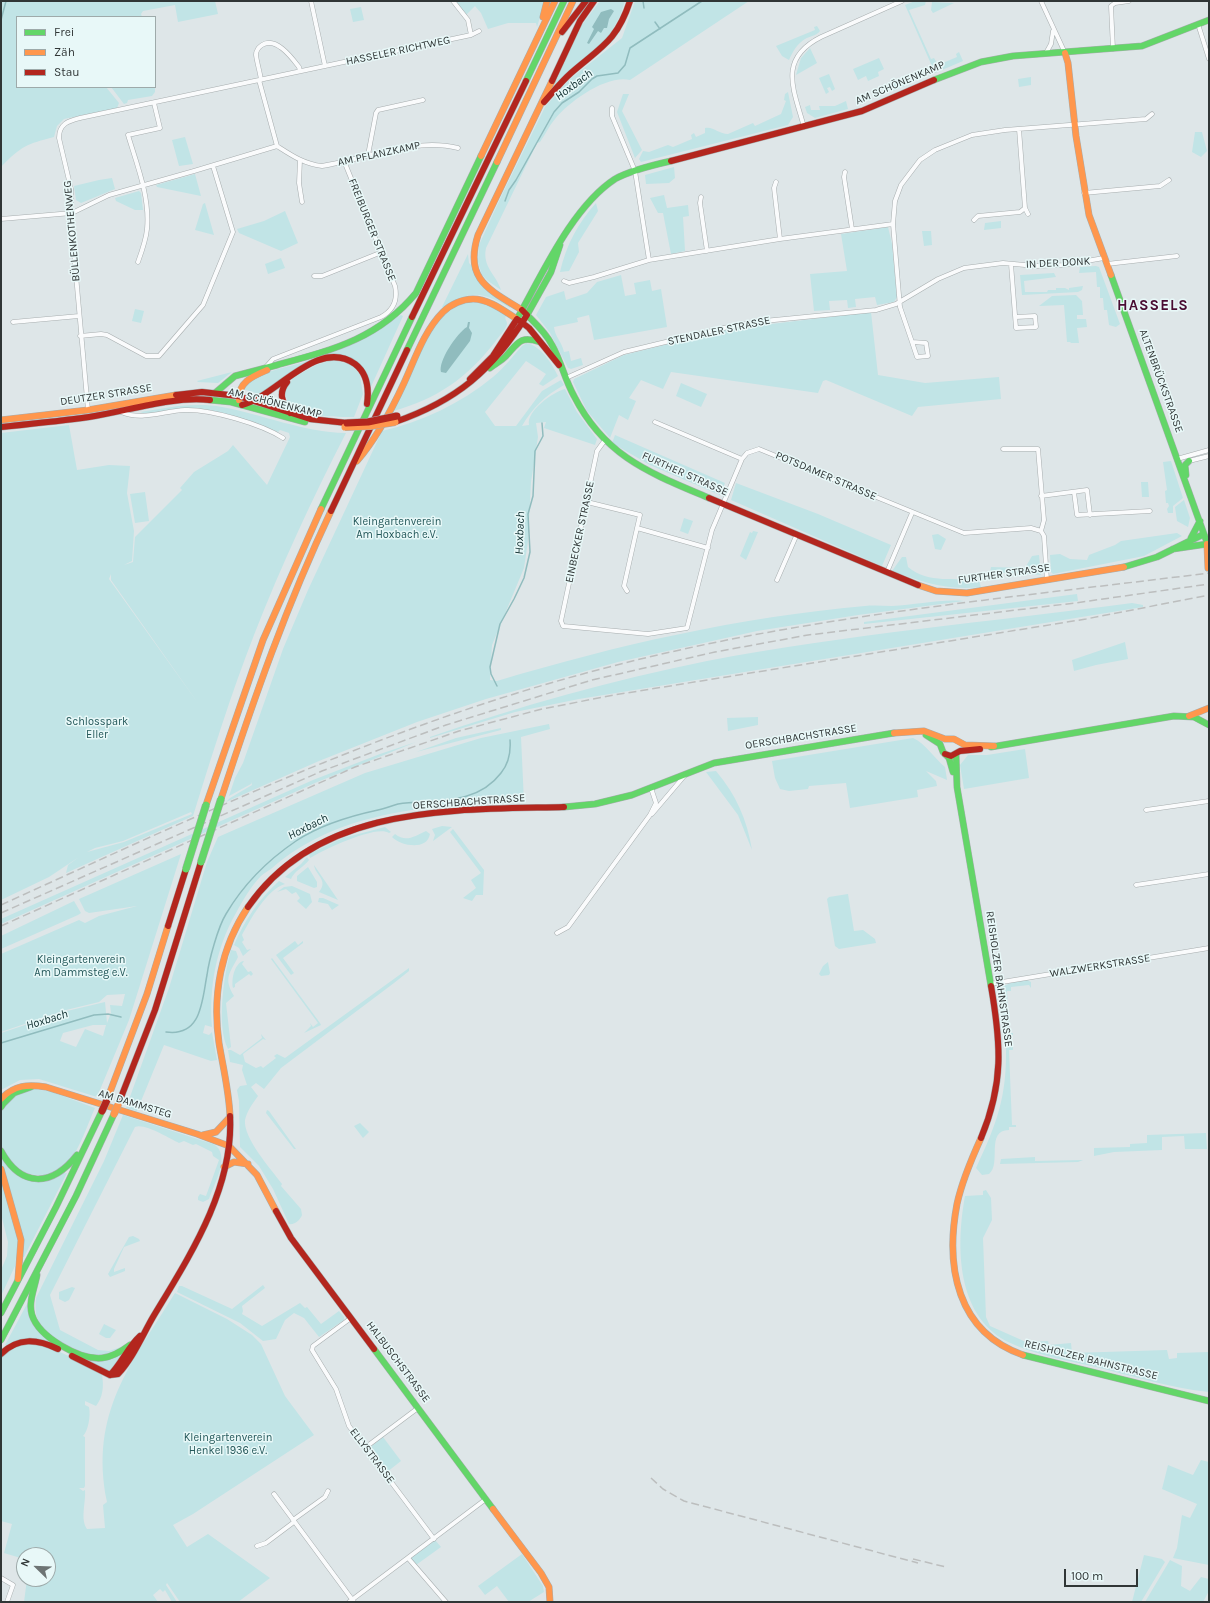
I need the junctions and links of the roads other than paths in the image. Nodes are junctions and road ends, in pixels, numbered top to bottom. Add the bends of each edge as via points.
1 (312, 1) edge
2 (453, 1) edge
3 (547, 1) edge
4 (555, 1) edge
5 (564, 1) edge
6 (574, 1) edge
7 (586, 1) edge
8 (594, 1) edge
9 (630, 1) edge
10 (902, 1) edge
11 (1041, 1) edge
12 (1129, 1) edge
13 (1209, 20) edge
14 (1198, 24) junction
15 (1053, 29) junction
16 (479, 31) dead end
17 (471, 35) junction
18 (539, 35) junction
19 (555, 41) junction
20 (1113, 49) junction
21 (1046, 53) junction
22 (1065, 53) junction
23 (1209, 59) edge
24 (325, 66) junction
25 (300, 72) junction
26 (260, 80) junction
27 (423, 100) dead end
28 (154, 103) junction
29 (612, 108) dead end
30 (1152, 114) dead end
31 (532, 120) junction
32 (1074, 124) junction
33 (64, 125) joint
34 (804, 127) junction
35 (1019, 129) junction
36 (276, 146) junction
37 (458, 148) dead end
38 (368, 155) junction
39 (300, 160) junction
40 (344, 162) junction
41 (213, 166) junction
42 (634, 171) junction
43 (846, 172) dead end
44 (1169, 180) dead end
45 (776, 182) dead end
46 (143, 186) junction
47 (1084, 193) junction
48 (701, 197) dead end
49 (302, 202) dead end
50 (1025, 208) junction
51 (72, 213) junction
52 (1028, 214) dead end
53 (1, 219) edge
54 (974, 220) dead end
55 (893, 224) junction
56 (852, 229) junction
57 (780, 239) junction
58 (560, 245) junction
59 (706, 251) junction
60 (382, 252) junction
61 (1178, 256) dead end
62 (649, 260) junction
63 (1105, 261) junction
64 (138, 262) dead end
65 (1011, 264) junction
66 (314, 276) dead end
67 (564, 281) dead end
68 (416, 293) junction
69 (900, 302) junction
70 (522, 310) junction
71 (79, 316) junction
72 (412, 317) junction
73 (1016, 317) junction
74 (523, 319) junction
75 (13, 322) dead end
76 (80, 336) junction
77 (541, 342) junction
78 (912, 342) junction
79 (275, 362) junction
80 (490, 368) junction
81 (561, 368) junction
82 (264, 369) junction
83 (296, 373) junction
84 (566, 378) junction
85 (215, 393) junction
86 (238, 396) junction
87 (257, 401) junction
88 (136, 404) junction
89 (242, 405) junction
90 (119, 411) junction
91 (88, 413) junction
92 (290, 413) junction
93 (365, 414) junction
94 (138, 416) junction
95 (396, 419) junction
96 (1, 420) edge
97 (655, 422) dead end
98 (346, 425) junction
99 (1, 427) edge
100 (283, 438) dead end
101 (604, 440) junction
102 (1003, 449) dead end
103 (1209, 450) edge
104 (1209, 456) edge
105 (742, 459) junction
106 (1177, 459) junction
107 (1189, 461) joint
108 (352, 465) junction
109 (1186, 482) junction
110 (1074, 492) junction
111 (1041, 496) junction
112 (587, 502) junction
113 (724, 503) junction
114 (1150, 511) dead end
115 (912, 513) junction
116 (1090, 514) junction
117 (1200, 521) junction
118 (637, 528) junction
119 (1041, 531) junction
120 (797, 534) junction
121 (1206, 534) edge
122 (1192, 538) junction
123 (1208, 545) edge
124 (708, 548) junction
125 (1173, 549) junction
126 (1208, 568) edge
127 (887, 572) junction
128 (778, 580) dead end
129 (1047, 580) junction
130 (627, 591) dead end
131 (1209, 708) edge
132 (1187, 716) junction
133 (1209, 725) edge
134 (919, 732) junction
135 (947, 739) junction
136 (958, 742) junction
137 (994, 746) junction
138 (943, 751) junction
139 (957, 753) junction
140 (687, 773) junction
141 (958, 787) junction
142 (652, 788) junction
143 (1209, 801) edge
144 (1146, 810) dead end
145 (650, 815) junction
146 (1209, 874) edge
147 (1136, 885) dead end
148 (557, 932) dead end
149 (1209, 948) edge
150 (990, 984) junction
151 (2, 1103) edge
152 (230, 1117) junction
153 (197, 1134) junction
154 (89, 1140) junction
155 (229, 1146) junction
156 (1, 1151) edge
157 (248, 1164) junction
158 (224, 1167) junction
159 (1, 1169) edge
160 (39, 1266) junction
161 (18, 1280) junction
162 (1, 1313) edge
163 (351, 1318) junction
164 (144, 1333) junction
165 (1, 1340) edge
166 (130, 1345) junction
167 (1, 1354) edge
168 (110, 1375) junction
169 (1209, 1400) edge
170 (418, 1408) junction
171 (366, 1447) junction
172 (328, 1491) dead end
173 (274, 1494) dead end
174 (486, 1499) junction
175 (294, 1521) junction
176 (434, 1539) junction
177 (257, 1546) dead end
178 (408, 1558) junction
179 (1, 1578) edge
180 (352, 1601) edge
181 (7, 1602) edge
182 (446, 1602) edge
183 (550, 1602) edge

1 - 24 street
2 - 17 street via 468,20
3 - 18 main road
4 - 18 main road
5 - 72 main road
6 - 19 main road
7 - 19 main road
8 - 31 main road via 580,22
9 - 31 main road via 621,25 608,44 558,86
10 - 34 street via 812,42 800,51 794,64 792,78
11 - 15 street
12 - 20 street via 1111,6
13 - 14 main road, AM SCHÖNENKAMP
14 - 20 main road, AM SCHÖNENKAMP via 1142,46
14 - 23 street
15 - 21 street via 1051,44
15 - 22 street
16 - 17 street, HASSELER RICHTWEG
17 - 24 street, HASSELER RICHTWEG
18 - 68 main road
19 - 108 main road
20 - 22 main road, AM SCHÖNENKAMP
21 - 22 main road, AM SCHÖNENKAMP
21 - 34 main road, AM SCHÖNENKAMP via 998,58 973,65 869,109
22 - 32 main road, ALTENBRÜCKSTRASSE
24 - 25 street, HASSELER RICHTWEG
25 - 26 street, HASSELER RICHTWEG
25 - 26 street via 299,67 281,48 265,44 256,54
26 - 28 street, HASSELER RICHTWEG
26 - 36 street
27 - 38 street via 378,110
28 - 33 street, HASSELER RICHTWEG via 80,118
28 - 46 street via 160,128 128,136
29 - 42 street via 612,116
30 - 32 street via 1146,119
31 - 70 main road, FURTHER STRASSE via 472,253 474,269 479,279 488,288
32 - 35 street
32 - 47 main road, ALTENBRÜCKSTRASSE
33 - 51 street, BÜLLENKOTHENWEG via 59,138 71,189
34 - 42 main road, AM SCHÖNENKAMP
35 - 50 street
35 - 55 street via 967,136 926,155 901,185 895,201
36 - 39 street, AM PFLANZKAMP
36 - 41 street
37 - 38 street, AM PFLANZKAMP via 447,145 423,145
38 - 40 street, AM PFLANZKAMP
39 - 40 street, AM PFLANZKAMP via 322,166
39 - 49 street via 299,183
40 - 60 street, FREIBURGER STRASSE
41 - 46 street
41 - 76 street via 233,232 200,310 160,356 146,356 107,335
42 - 58 main road, AM SCHÖNENKAMP via 616,179 591,199
42 - 62 street
43 - 56 street via 844,177
44 - 47 street via 1160,186
45 - 57 street via 774,188
46 - 51 street via 109,195
46 - 64 street via 147,228
47 - 63 main road, ALTENBRÜCKSTRASSE
48 - 59 street
50 - 52 street
50 - 54 street via 1020,212 978,216
51 - 53 street
51 - 71 street, BÜLLENKOTHENWEG
55 - 56 street
55 - 69 street
56 - 57 street
57 - 59 street
58 - 70 main road, AM SCHÖNENKAMP
58 - 74 main road, AM SCHÖNENKAMP via 550,272
59 - 62 street
60 - 66 street via 322,276
60 - 79 street, FREIBURGER STRASSE via 395,286 396,299 390,312
61 - 63 street
62 - 67 street via 594,277 569,283
63 - 65 street, IN DER DONK
63 - 106 main road, ALTENBRÜCKSTRASSE
65 - 69 street, IN DER DONK via 982,265 956,270
65 - 73 street, IN DER DONK
68 - 72 main road
68 - 79 main road via 398,314 368,334 307,356
69 - 78 street
69 - 84 street, STENDALER STRASSE via 876,310 728,327 624,352
70 - 74 main road, FURTHER STRASSE
71 - 75 street
71 - 76 street, BÜLLENKOTHENWEG
72 - 93 main road
73 - 73 street via 1016,328 1036,327 1035,316
74 - 77 main road, FURTHER STRASSE
74 - 80 main road, AM SCHÖNENKAMP via 516,334
74 - 81 main road, FURTHER STRASSE via 533,322 552,344
74 - 95 main road, AM SCHÖNENKAMP via 473,376 435,402
74 - 108 main road via 479,298 461,300 444,310 430,328 369,446
76 - 91 street, BÜLLENKOTHENWEG
77 - 80 main road via 530,338 522,339
77 - 81 main road, FURTHER STRASSE
78 - 78 street via 926,343 928,356 917,357
79 - 82 main road
80 - 95 main road, AM SCHÖNENKAMP via 445,402 419,414
81 - 84 main road, FURTHER STRASSE
82 - 85 main road via 240,374
82 - 86 main road via 243,384
83 - 87 main road
83 - 92 main road via 284,384 281,393 282,403
83 - 93 main road via 326,359 336,358 353,362 367,383
84 - 101 main road, FURTHER STRASSE via 583,412
85 - 86 main road, AM SCHÖNENKAMP
85 - 88 main road, DEUTZER STRASSE via 186,393
86 - 87 main road, AM SCHÖNENKAMP
86 - 89 main road
87 - 89 main road
87 - 92 main road, AM SCHÖNENKAMP
88 - 89 main road, AM SCHÖNENKAMP via 217,400
88 - 90 main road, DEUTZER STRASSE
88 - 91 main road, DEUTZER STRASSE
88 - 94 street
89 - 98 main road, AM SCHÖNENKAMP via 309,424
90 - 91 main road, DEUTZER STRASSE
90 - 94 street
91 - 96 main road, DEUTZER STRASSE
91 - 99 main road, DEUTZER STRASSE
92 - 98 main road, AM SCHÖNENKAMP
93 - 154 main road, bridge via 263,640 206,805 147,994
94 - 100 street via 191,410 248,423
95 - 98 main road, AM SCHÖNENKAMP, bridge
97 - 105 street
101 - 112 street, EINBECKER STRASSE via 597,451
101 - 113 main road, FURTHER STRASSE via 643,469
102 - 111 street via 1038,449
103 - 106 street
104 - 107 street
105 - 113 street
105 - 115 street, POTSDAMER STRASSE via 751,451 766,450
106 - 109 main road, ALTENBRÜCKSTRASSE
107 - 109 main road, ALTENBRÜCKSTRASSE via 1184,467
108 - 160 main road, bridge via 274,642 253,700 155,1010 118,1105 76,1196
109 - 117 main road, ALTENBRÜCKSTRASSE
110 - 111 street
110 - 116 street via 1087,490
110 - 116 street via 1077,516
111 - 119 street via 1044,520
112 - 118 street via 640,515
112 - 124 street, EINBECKER STRASSE via 561,621 563,626 648,634 687,628
113 - 120 main road, FURTHER STRASSE
113 - 124 street via 712,530
114 - 116 street
115 - 119 street, POTSDAMER STRASSE via 964,533 1031,528
115 - 127 street
117 - 121 main road, ALTENBRÜCKSTRASSE
117 - 122 main road
118 - 124 street
118 - 130 street via 624,586
119 - 129 street
120 - 127 main road, FURTHER STRASSE
120 - 128 street
121 - 122 main road, FURTHER STRASSE
121 - 123 main road, ALTENBRÜCKSTRASSE
122 - 125 main road, FURTHER STRASSE
123 - 125 main road, FURTHER STRASSE
123 - 126 main road, ALTENBRÜCKSTRASSE
125 - 129 main road, FURTHER STRASSE via 1138,564
127 - 129 main road, FURTHER STRASSE via 925,587 957,593
131 - 132 main road
132 - 133 main road
132 - 137 main road
134 - 135 main road, OERSCHBACHSTRASSE via 928,732
134 - 138 main road, OERSCHBACHSTRASSE via 937,741
134 - 140 main road, OERSCHBACHSTRASSE via 898,732 757,755 713,763
135 - 136 main road via 951,738
135 - 138 main road via 943,742
136 - 137 main road via 965,745
136 - 139 main road, REISHOLZER BAHNSTRASSE
137 - 139 main road
138 - 139 main road via 951,756
138 - 141 main road, REISHOLZER BAHNSTRASSE
139 - 141 main road, REISHOLZER BAHNSTRASSE via 955,759
140 - 142 main road, OERSCHBACHSTRASSE
140 - 145 street, OERSCHBACHSTRASSE
141 - 150 main road, REISHOLZER BAHNSTRASSE
142 - 145 street, OERSCHBACHSTRASSE via 656,803
142 - 152 main road, OERSCHBACHSTRASSE via 616,800 578,806 440,812 378,822 329,838 299,854 270,880 250,904 234,929 222,959 217,986 217,1029 228,1088
143 - 144 street
145 - 148 street, OERSCHBACHSTRASSE via 568,927
146 - 147 street
149 - 150 street, WALZWERKSTRASSE
150 - 169 main road, REISHOLZER BAHNSTRASSE via 998,1042 998,1083 990,1118 960,1192 953,1234 956,1271 970,1315 976,1325 993,1340 1028,1357
151 - 153 main road, AM DAMMSTEG via 14,1093 35,1086 46,1087
152 - 153 main road via 220,1130 206,1135
152 - 155 main road, OERSCHBACHSTRASSE
153 - 155 main road, AM DAMMSTEG
154 - 156 main road via 63,1172 41,1180 17,1172
154 - 161 main road
155 - 157 main road, HALBUSCHSTRASSE
155 - 158 main road, OERSCHBACHSTRASSE
157 - 158 main road via 234,1162
157 - 163 main road, HALBUSCHSTRASSE via 258,1177 283,1225
158 - 164 main road, OERSCHBACHSTRASSE via 214,1200 188,1258
159 - 161 main road via 21,1240
160 - 165 main road
160 - 166 main road via 31,1303 35,1322 42,1332 92,1358 113,1356
161 - 162 main road
163 - 170 main road, HALBUSCHSTRASSE
163 - 171 street, ELLYSTRASSE via 311,1349 336,1389 349,1426
164 - 166 main road, OERSCHBACHSTRASSE
164 - 168 main road, OERSCHBACHSTRASSE via 121,1371
166 - 168 main road via 119,1366
167 - 168 main road via 20,1341 39,1341
170 - 171 street
170 - 174 main road, HALBUSCHSTRASSE
171 - 176 street, ELLYSTRASSE
172 - 175 street via 325,1497
173 - 175 street
174 - 176 street
174 - 183 main road, HALBUSCHSTRASSE via 546,1581
175 - 177 street via 266,1543
175 - 180 street
176 - 178 street
178 - 180 street
178 - 182 street
179 - 181 street via 13,1584

